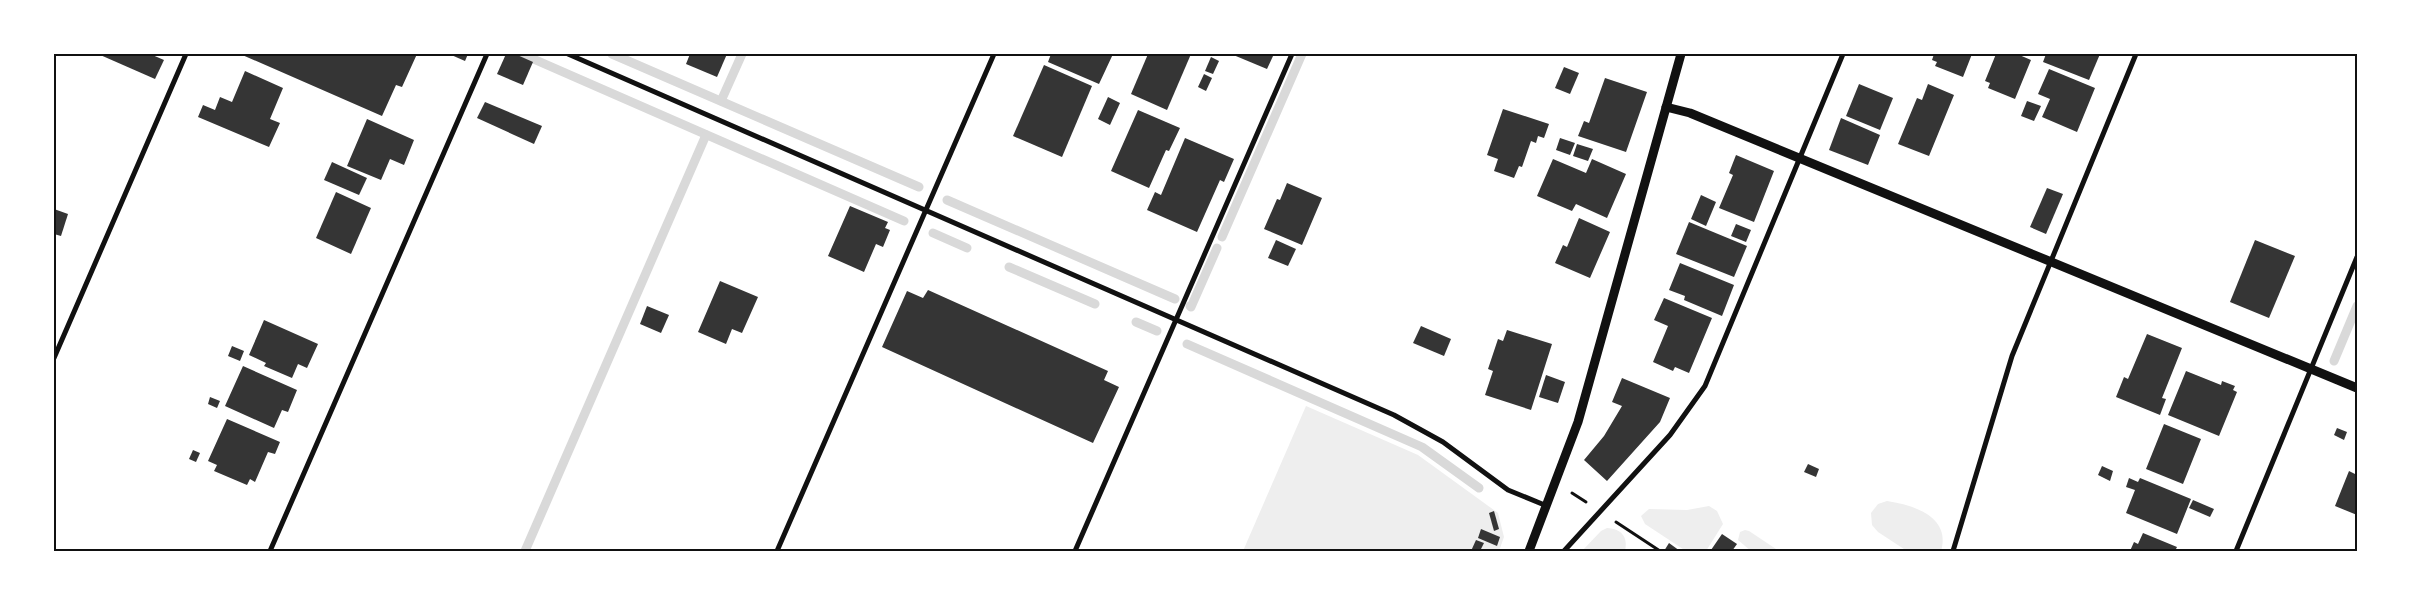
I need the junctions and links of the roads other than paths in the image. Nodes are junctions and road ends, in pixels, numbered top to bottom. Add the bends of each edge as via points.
1 (186, 54) edge
2 (487, 54) edge
3 (568, 54) edge
4 (994, 54) edge
5 (1292, 54) edge
6 (1681, 54) edge
7 (1843, 54) edge
8 (2136, 54) edge
9 (1666, 107) junction
10 (1800, 158) junction
11 (926, 210) junction
12 (2357, 257) edge
13 (2051, 261) junction
14 (1176, 320) junction
15 (54, 358) edge
16 (2311, 369) junction
17 (2357, 388) edge
18 (1548, 506) junction
19 (270, 551) edge
20 (777, 551) edge
21 (1075, 551) edge
22 (1529, 551) edge
23 (1564, 551) edge
24 (1953, 551) edge
25 (2236, 551) edge

1 - 15 street
2 - 19 street
3 - 11 street
4 - 11 street
5 - 14 street
6 - 9 street
7 - 10 street
8 - 13 street
9 - 10 street via 1690,113
9 - 18 street via 1599,352
10 - 13 street
10 - 23 street via 1706,386 1670,435
11 - 14 street
11 - 20 street
12 - 16 street
13 - 16 street
13 - 24 street via 2012,356
14 - 18 street via 1419,427 1508,490
14 - 21 street
16 - 17 street
16 - 25 street
18 - 22 street

